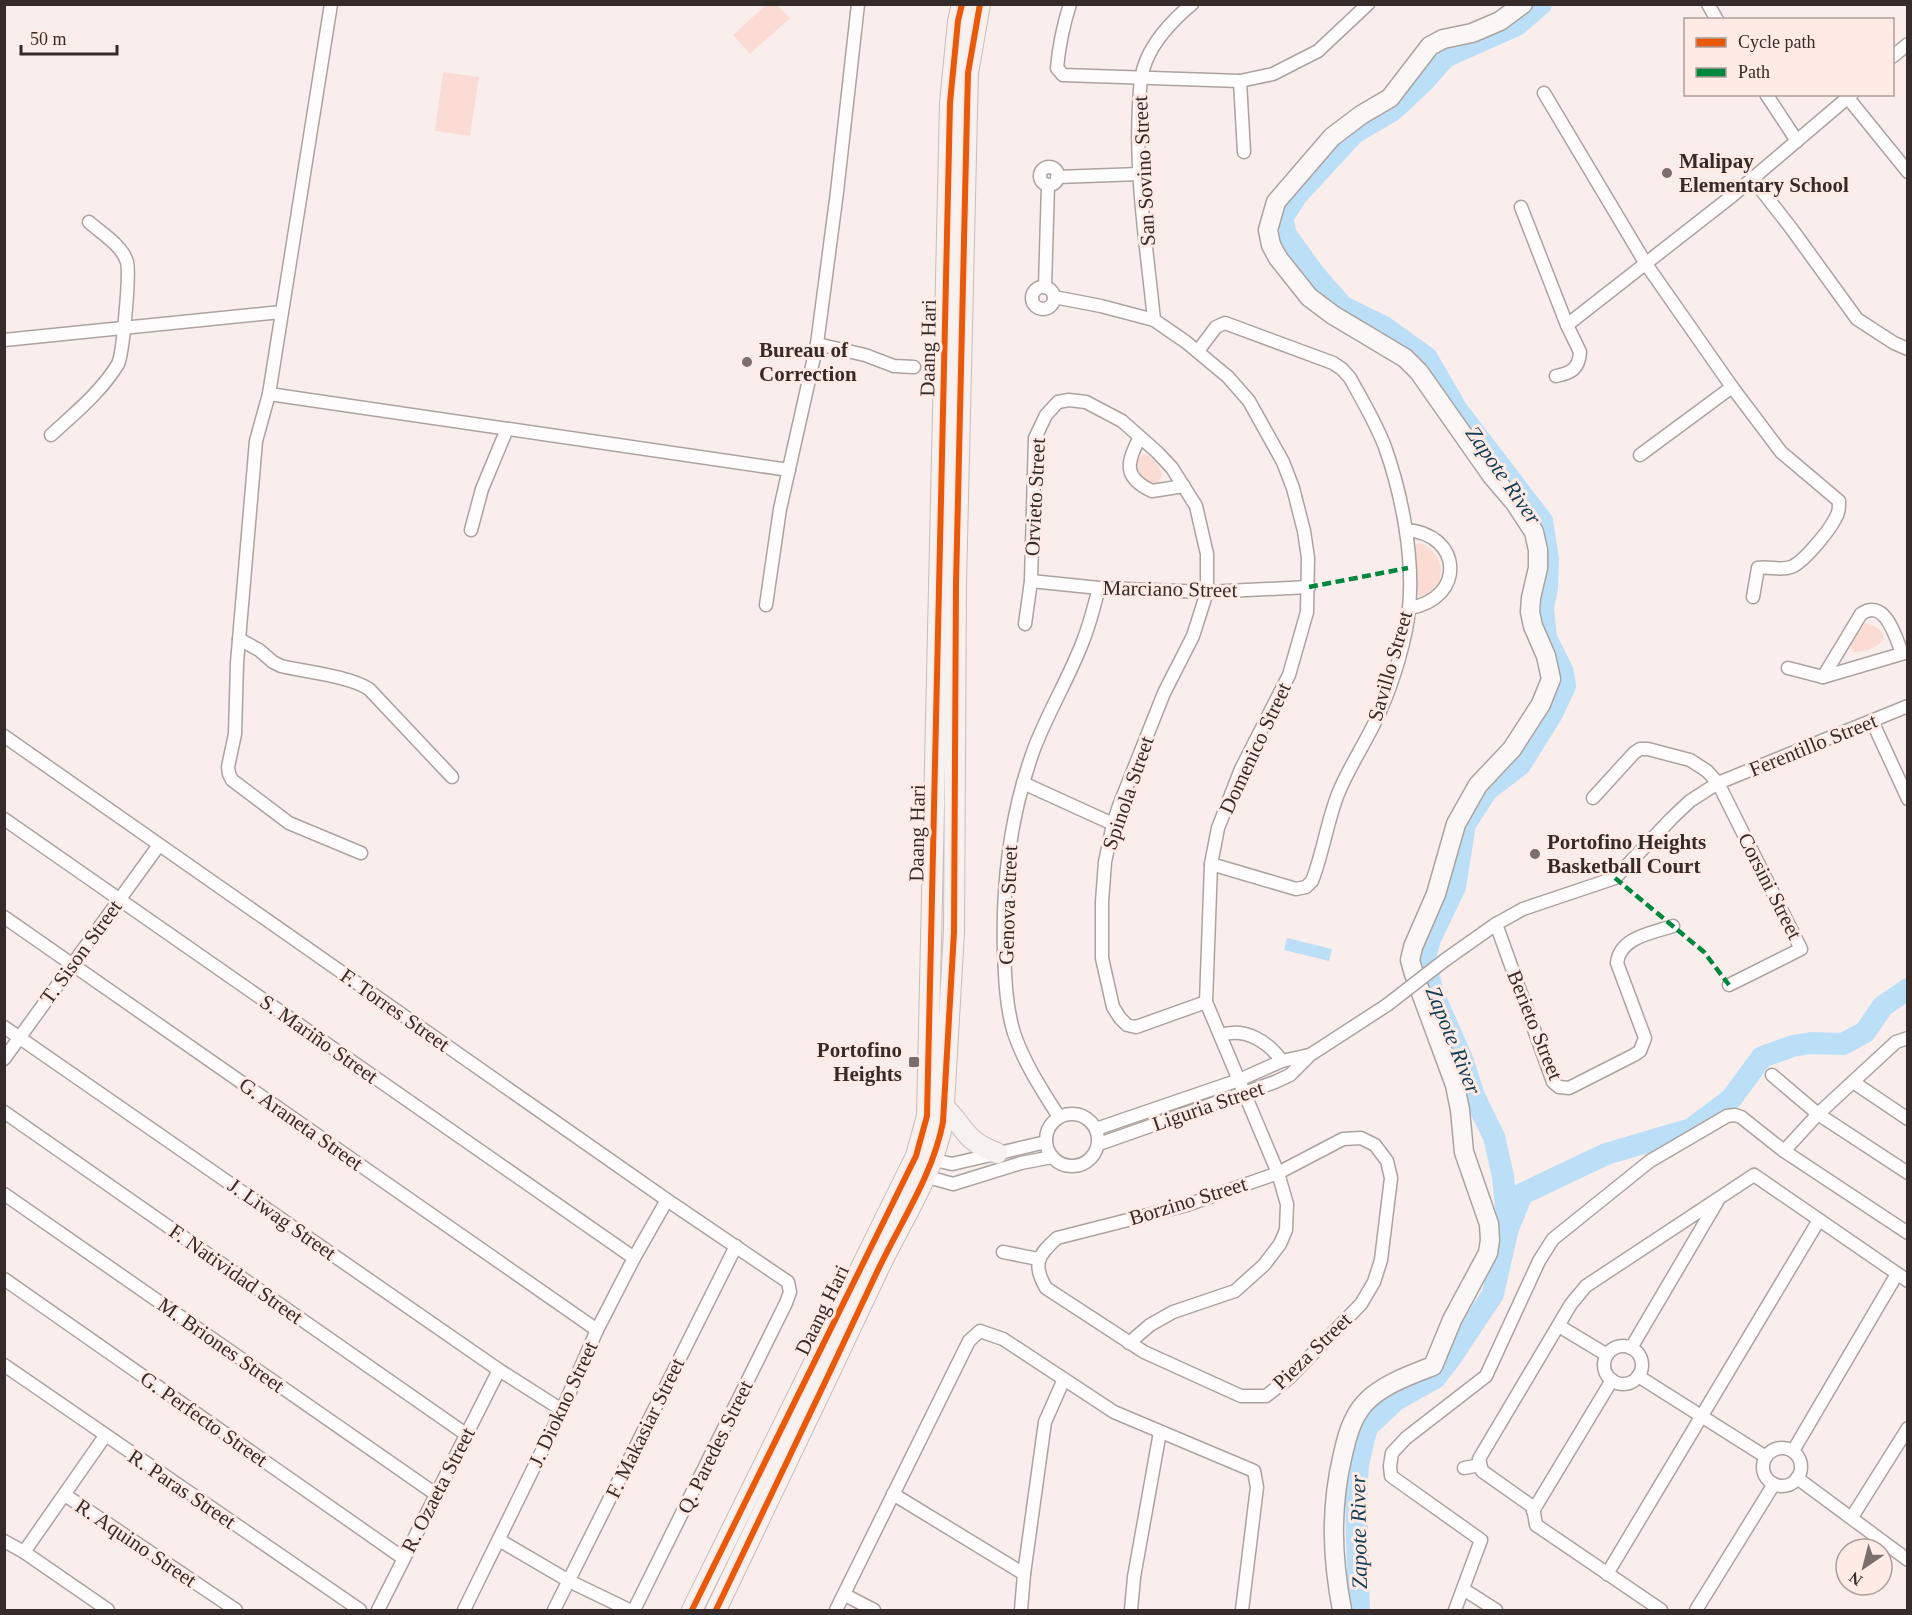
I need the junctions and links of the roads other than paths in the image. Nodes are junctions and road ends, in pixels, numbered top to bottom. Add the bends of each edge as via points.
1 (331, 4) edge
2 (858, 4) edge
3 (962, 4) edge
4 (980, 4) edge
5 (1070, 4) edge
6 (1192, 4) edge
7 (1368, 4) edge
8 (1523, 4) edge
9 (1708, 4) edge
10 (1716, 18) edge
11 (1908, 44) edge
12 (1894, 56) edge
13 (1141, 78) junction
14 (1240, 81) junction
15 (1544, 93) dead end
16 (1767, 96) edge
17 (1850, 96) edge
18 (1797, 141) junction
19 (1244, 152) dead end
20 (1908, 172) edge
21 (1140, 174) junction
22 (1752, 178) junction
23 (1521, 207) dead end
24 (89, 222) dead end
25 (1646, 264) junction
26 (281, 312) junction
27 (1154, 320) junction
28 (1567, 325) junction
29 (125, 328) junction
30 (4, 340) edge
31 (817, 344) junction
32 (1908, 349) edge
33 (1198, 351) junction
34 (914, 367) dead end
35 (1556, 376) dead end
36 (1732, 387) junction
37 (268, 394) junction
38 (507, 429) junction
39 (51, 435) dead end
40 (1140, 437) junction
41 (1640, 455) dead end
42 (789, 470) junction
43 (1184, 486) junction
44 (471, 530) dead end
45 (1406, 530) junction
46 (1031, 581) junction
47 (948, 584) junction
48 (1309, 587) junction
49 (1099, 588) junction
50 (1208, 592) junction
51 (1753, 597) dead end
52 (766, 605) dead end
53 (1409, 608) junction
54 (1025, 624) dead end
55 (240, 639) junction
56 (1905, 652) edge
57 (1788, 668) dead end
58 (1823, 677) junction
59 (1908, 706) edge
60 (1872, 721) junction
61 (4, 736) edge
62 (1903, 773) edge
63 (452, 777) dead end
64 (1023, 783) junction
65 (1718, 783) junction
66 (1593, 798) dead end
67 (1908, 800) edge
68 (4, 819) edge
69 (1113, 824) junction
70 (159, 845) junction
71 (361, 853) dead end
72 (1211, 864) junction
73 (119, 900) junction
74 (4, 917) edge
75 (1496, 924) junction
76 (1673, 926) dead end
77 (71, 964) junction
78 (1729, 985) dead end
79 (1206, 1002) junction
80 (4, 1027) edge
81 (1221, 1035) junction
82 (19, 1037) junction
83 (1902, 1040) edge
84 (1908, 1050) edge
85 (1310, 1055) junction
86 (4, 1059) edge
87 (1282, 1061) junction
88 (1772, 1075) dead end
89 (1239, 1080) junction
90 (1853, 1082) junction
91 (1245, 1094) junction
92 (944, 1107) junction
93 (4, 1112) edge
94 (1818, 1114) junction
95 (1059, 1117) junction
96 (1908, 1119) edge
97 (1096, 1129) junction
98 (1046, 1142) junction
99 (1099, 1144) junction
100 (1375, 1146) joint
101 (1784, 1151) junction
102 (997, 1153) junction
103 (1052, 1157) junction
104 (920, 1166) junction
105 (1278, 1173) junction
106 (1908, 1173) edge
107 (4, 1194) edge
108 (1719, 1198) junction
109 (667, 1200) junction
110 (1694, 1215) junction
111 (1820, 1220) junction
112 (1704, 1223) junction
113 (1908, 1233) edge
114 (735, 1246) junction
115 (1003, 1252) dead end
116 (634, 1258) junction
117 (1038, 1259) junction
118 (1902, 1277) edge
119 (4, 1279) edge
120 (788, 1282) joint
121 (1558, 1326) junction
122 (597, 1330) junction
123 (1129, 1343) junction
124 (1630, 1348) junction
125 (1607, 1355) junction
126 (4, 1365) edge
127 (499, 1370) junction
128 (1638, 1376) junction
129 (1064, 1379) junction
130 (1612, 1380) junction
131 (562, 1410) junction
132 (1702, 1416) junction
133 (1908, 1428) edge
134 (1160, 1432) junction
135 (467, 1435) junction
136 (105, 1436) junction
137 (1903, 1446) edge
138 (1792, 1451) junction
139 (1766, 1457) junction
140 (1480, 1465) junction
141 (1464, 1468) dead end
142 (1797, 1478) junction
143 (1774, 1484) junction
144 (893, 1494) junction
145 (65, 1495) junction
146 (437, 1496) junction
147 (1533, 1511) junction
148 (1852, 1518) junction
149 (499, 1540) junction
150 (4, 1541) edge
151 (24, 1552) junction
152 (403, 1558) junction
153 (1908, 1560) edge
154 (1024, 1574) junction
155 (1607, 1574) junction
156 (568, 1581) junction
157 (1463, 1589) junction
158 (845, 1595) junction
159 (108, 1611) edge
160 (236, 1611) edge
161 (360, 1611) edge
162 (378, 1611) edge
163 (464, 1611) edge
164 (554, 1611) edge
165 (632, 1611) edge
166 (692, 1611) edge
167 (716, 1611) edge
168 (836, 1611) edge
169 (874, 1611) edge
170 (1021, 1611) edge
171 (1131, 1611) edge
172 (1242, 1611) edge
173 (1342, 1611) edge
174 (1455, 1611) edge
175 (1496, 1611) edge
176 (1660, 1611) edge
177 (1696, 1611) edge

1 - 26 street
2 - 31 street
3 - 47 main road, Daang Hari via 950,103
4 - 47 main road, Daang Hari via 968,73
5 - 13 street via 1063,24 1058,68 1063,75
6 - 13 street, San Sovino Street via 1155,45
7 - 14 street via 1317,51 1273,74
8 - 173 street via 1500,21 1430,46 1390,98 1332,137 1299,174 1276,202 1268,230 1278,258 1309,297 1405,358 1419,372 1527,519 1538,550 1530,612 1551,679 1512,749 1466,804 1456,824 1439,885 1413,946 1410,960 1455,1086 1464,1152 1489,1224 1490,1240 1488,1253 1452,1320 1433,1366 1388,1386 1364,1403 1349,1428 1335,1484 1333,1525
9 - 10 street
11 - 12 street
13 - 14 street
13 - 21 street, San Sovino Street
14 - 19 street
15 - 25 street
16 - 18 street
17 - 18 street
17 - 20 street
18 - 22 street
21 - 27 street, San Sovino Street
21 - 27 street, Domenico Street via 1053,181 1050,292
22 - 25 street
22 - 32 street via 1857,319
23 - 28 street
24 - 29 street via 116,245 127,262
25 - 28 street
25 - 36 street
26 - 29 street
26 - 37 street
27 - 33 street, Domenico Street
28 - 35 street via 1580,359 1572,372
29 - 30 street
29 - 39 street via 119,361 101,388
31 - 34 street via 894,366
31 - 42 street
33 - 45 street, Savillo Street via 1216,327 1225,323 1342,369 1385,446
33 - 48 street, Domenico Street via 1249,401 1282,462 1304,531
36 - 41 street
36 - 51 street via 1781,452 1839,501 1834,520 1794,566 1758,568
37 - 38 street
37 - 55 street via 256,441
38 - 42 street
38 - 44 street via 482,489
40 - 43 street, Orvieto Street via 1172,468
40 - 43 street via 1129,462 1135,480 1152,491
40 - 46 street, Orvieto Street via 1122,421 1086,402 1058,402 1046,415 1035,438
42 - 52 street
43 - 50 street, Orvieto Street via 1202,526
45 - 53 street, Savillo Street
45 - 53 street via 1422,531 1433,537 1442,545 1450,568 1446,586 1434,600
46 - 49 street, Marciano Street
46 - 54 street, Orvieto Street
47 - 92 main road, Daang Hari via 954,932
47 - 104 main road, Daang Hari via 928,1102
48 - 50 street, Marciano Street
48 - 72 street, Domenico Street via 1307,612 1289,675 1227,800
49 - 50 street, Marciano Street
49 - 64 street, Genova Street via 1084,640
50 - 69 street, Spinola Street
53 - 72 street, Savillo Street via 1382,706 1338,793 1312,881 1296,889
55 - 63 street via 281,666 362,684
55 - 71 street via 235,734 228,767 232,780 289,823
56 - 58 street
56 - 58 street via 1889,621 1873,610 1866,611
57 - 58 street
59 - 60 street, Ferentillo Street
60 - 62 street
60 - 65 street, Ferentillo Street
61 - 70 street, F. Torres Street
62 - 67 street
64 - 69 street
64 - 95 street, Genova Street via 1005,878 1005,981 1014,1032 1031,1072
65 - 66 street via 1690,760 1640,749
65 - 75 street, Liguria Street via 1684,806 1615,878 1523,909
65 - 78 street, Corsini Street via 1801,949
68 - 73 street, S. Mariño Street
69 - 79 street, Spinola Street via 1102,902 1102,958 1113,1007 1127,1025 1136,1027
70 - 73 street, T. Sison Street
70 - 109 street, F. Torres Street
72 - 79 street, Domenico Street
73 - 77 street, T. Sison Street
73 - 116 street, S. Mariño Street
74 - 77 street, G. Araneta Street
75 - 76 street, Berieto Street via 1553,1082 1559,1088 1569,1088 1634,1055 1643,1046 1645,1038 1617,963 1618,955 1630,941
75 - 85 street, Liguria Street, bridge via 1387,1005
77 - 82 street, T. Sison Street
77 - 122 street, G. Araneta Street
79 - 81 street, Domenico Street
80 - 82 street, J. Liwag Street
81 - 87 street via 1239,1032 1252,1036 1275,1051
81 - 89 street, Domenico Street
82 - 86 street, T. Sison Street
82 - 127 street, J. Liwag Street
83 - 84 street
83 - 90 street
85 - 87 street, Liguria Street
85 - 91 street, Liguria Street via 1290,1075
87 - 89 street, Liguria Street
88 - 94 street
89 - 91 street, Domenico Street
89 - 97 street, Liguria Street
90 - 94 street
90 - 96 street
91 - 99 street, Liguria Street
91 - 105 street, Domenico Street
92 - 102 main road via 965,1134
92 - 104 main road, Daang Hari via 940,1136
93 - 135 street, F. Natividad Street
94 - 101 street
94 - 106 street
95 - 97 street via 1080,1115
95 - 98 street via 1049,1128
97 - 99 street
98 - 102 street
98 - 103 street
99 - 103 street via 1091,1159 1075,1167
100 - 105 street, Borzino Street via 1361,1138 1343,1138
100 - 123 street, Pieza Street via 1387,1161 1391,1178 1382,1260 1360,1304 1290,1377 1266,1395 1241,1396
101 - 113 street
101 - 157 street via 1735,1115 1650,1161 1553,1239 1486,1376 1392,1453 1391,1476 1480,1540
102 - 104 street via 952,1164
103 - 104 street via 952,1184
104 - 166 main road, Daang Hari
104 - 167 main road, Daang Hari via 886,1253
105 - 117 street, Borzino Street via 1187,1205 1058,1238
105 - 123 street, Domenico Street via 1287,1204 1286,1230 1264,1265 1235,1291 1173,1312
107 - 146 street, M. Briones Street
108 - 110 street
108 - 111 street via 1754,1175
108 - 112 street
109 - 114 street, F. Torres Street
109 - 116 street, J. Diokno Street
110 - 112 street
110 - 121 street via 1586,1286
111 - 118 street
111 - 132 street
112 - 124 street
114 - 120 street, F. Torres Street
114 - 156 street, F. Makasiar Street
115 - 117 street
116 - 122 street, J. Diokno Street
117 - 123 street, Pieza Street via 1038,1275 1046,1288
118 - 138 street
119 - 152 street, G. Perfecto Street
120 - 165 street, Q. Paredes Street via 786,1304
121 - 125 street
121 - 140 street via 1479,1459
122 - 131 street, J. Diokno Street
124 - 125 street via 1622,1346
124 - 128 street via 1640,1359
125 - 130 street via 1604,1367
126 - 136 street, R. Paras Street
127 - 131 street, J. Liwag Street
127 - 135 street, R. Ozaeta Street
128 - 130 street via 1621,1384
128 - 132 street
129 - 134 street via 1114,1412
129 - 144 street via 1003,1339 980,1331 969,1341
129 - 154 street via 1045,1422
130 - 147 street
131 - 149 street, J. Diokno Street
132 - 139 street
132 - 155 street
133 - 137 street
134 - 171 street
134 - 172 street via 1254,1471 1257,1487
135 - 146 street, R. Ozaeta Street
136 - 145 street
136 - 161 street, R. Paras Street
137 - 148 street
138 - 139 street via 1781,1448
138 - 142 street via 1801,1467
139 - 143 street via 1765,1475
140 - 141 street
140 - 147 street via 1482,1472 1533,1507
142 - 143 street via 1787,1485
142 - 148 street
143 - 177 street
144 - 154 street
144 - 158 street
145 - 151 street
145 - 160 street, R. Aquino Street
146 - 152 street, R. Ozaeta Street
147 - 155 street via 1536,1525
148 - 153 street
149 - 156 street
149 - 163 street, J. Diokno Street
150 - 151 street
151 - 159 street
152 - 162 street, R. Ozaeta Street
154 - 170 street
155 - 176 street
156 - 164 street, F. Makasiar Street
156 - 165 street
157 - 174 street
157 - 175 street
158 - 168 street
158 - 169 street

